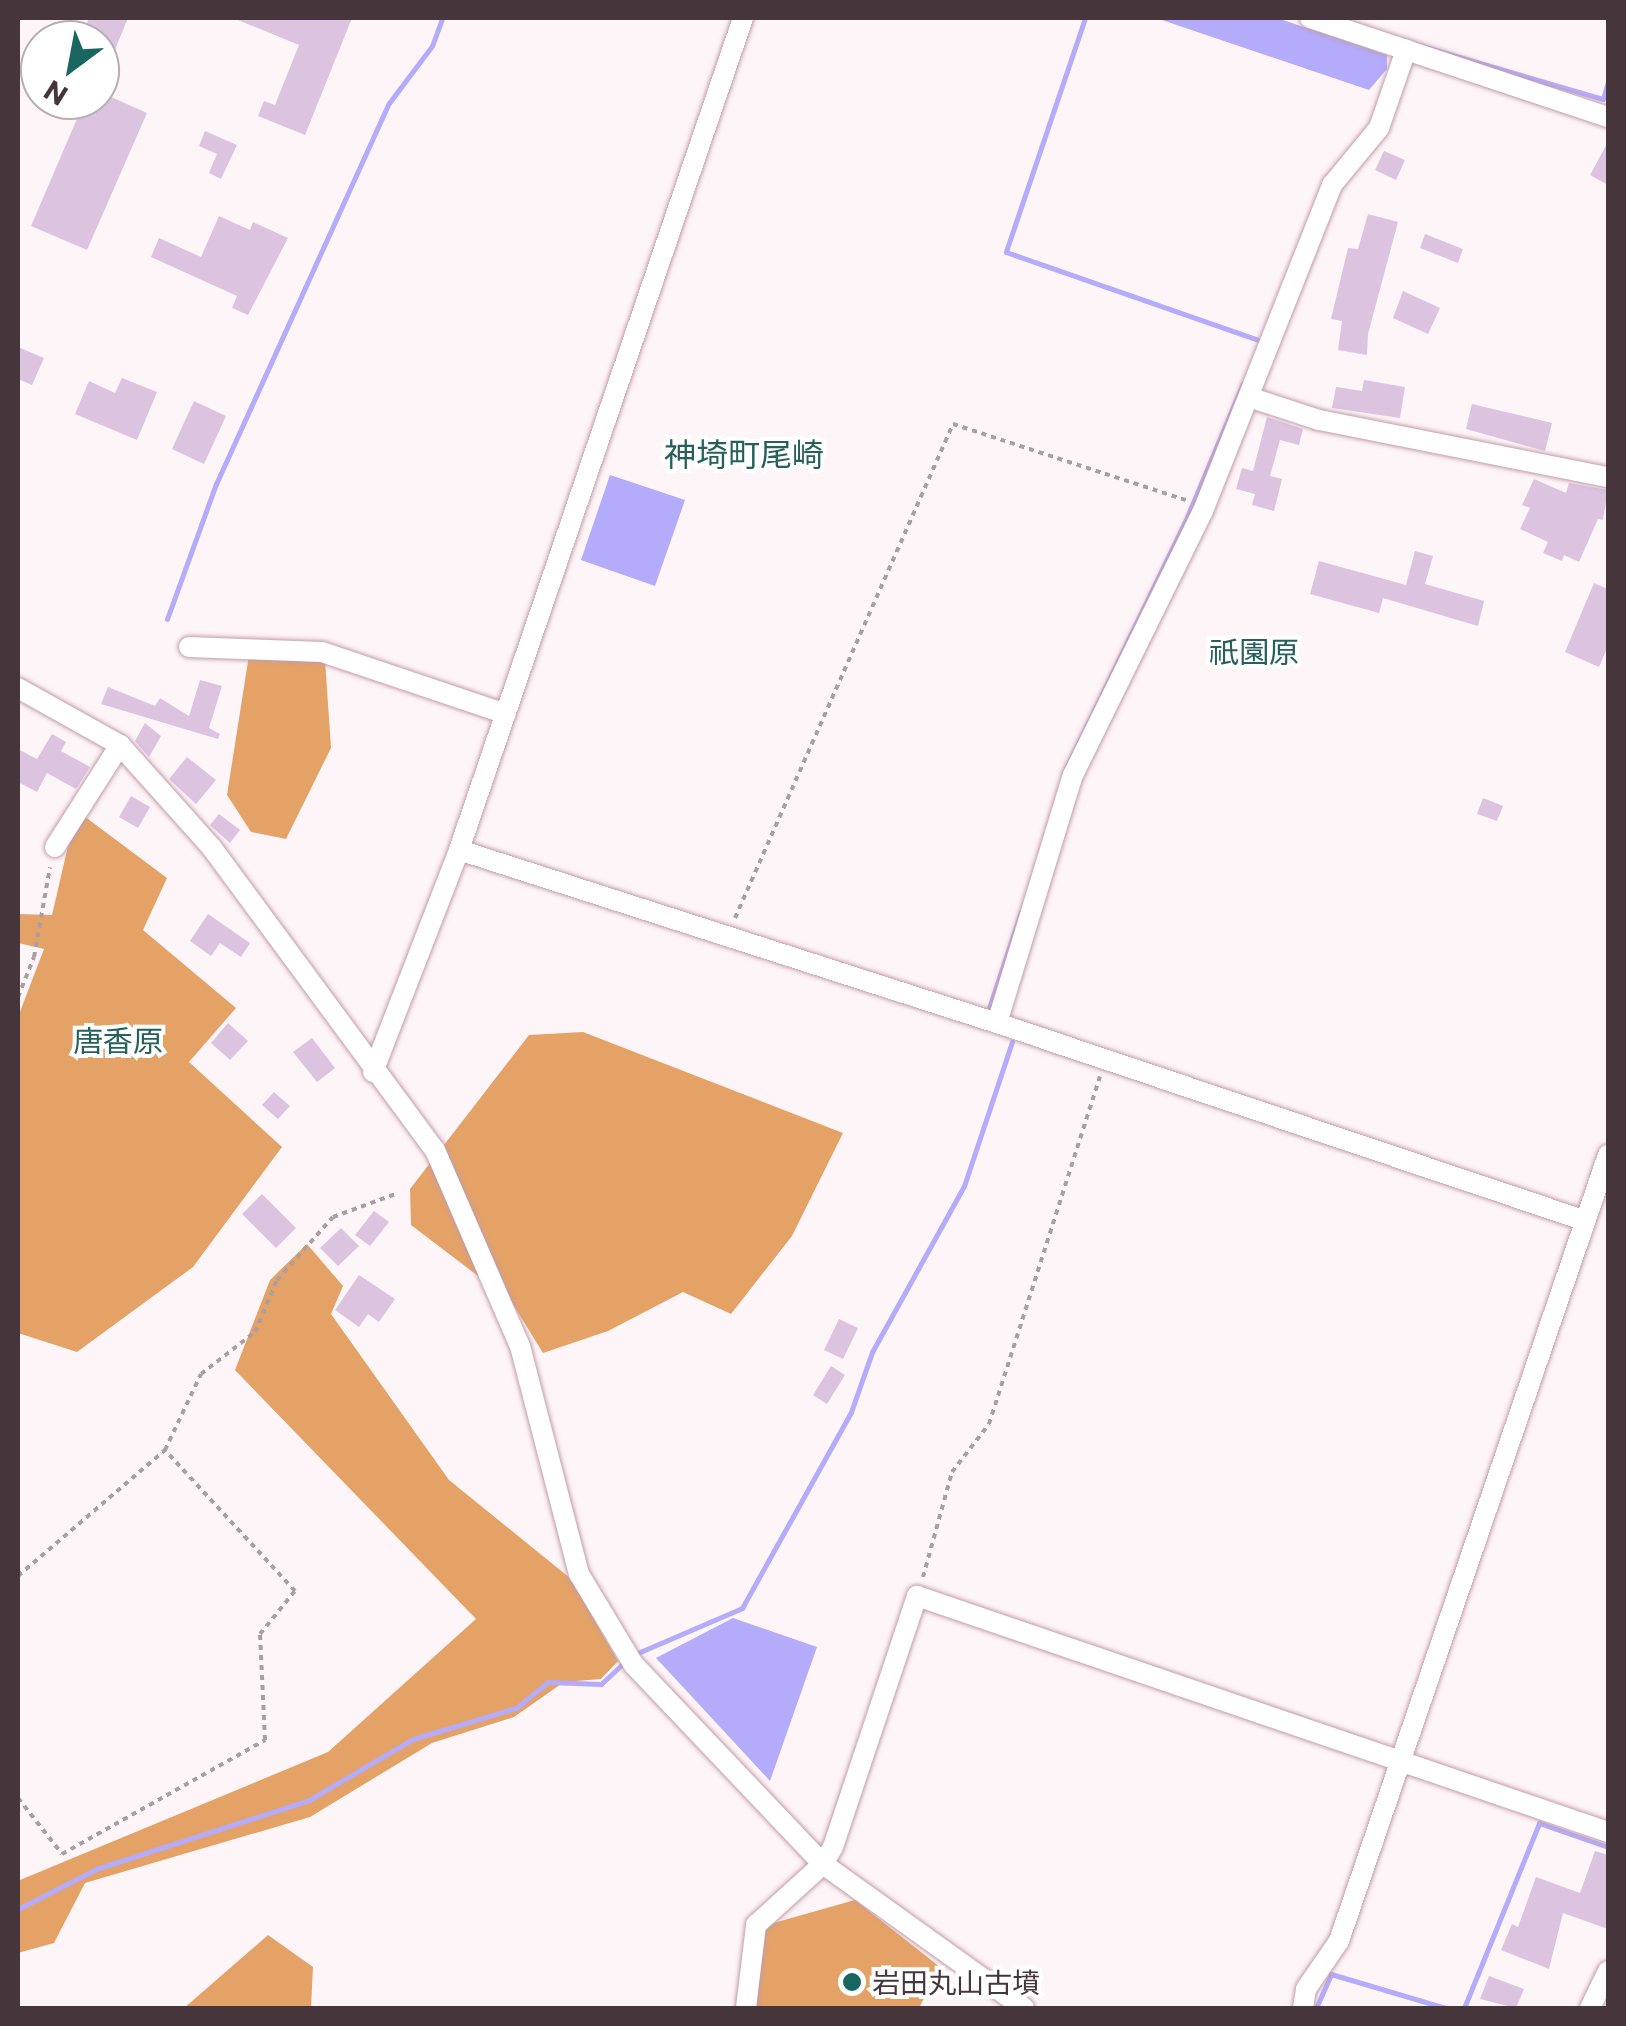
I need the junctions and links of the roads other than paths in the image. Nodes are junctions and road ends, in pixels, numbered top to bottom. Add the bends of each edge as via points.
1 (742, 18) edge
2 (1310, 18) edge
3 (1373, 36) edge
4 (1608, 117) edge
5 (1249, 396) junction
6 (1608, 477) edge
7 (189, 647) dead end
8 (18, 688) edge
9 (506, 714) junction
10 (120, 745) junction
11 (56, 847) road end
12 (459, 850) junction
13 (997, 1023) junction
14 (374, 1072) junction
15 (1608, 1155) edge
16 (1586, 1221) junction
17 (1402, 1760) junction
18 (1608, 1832) edge
19 (823, 1864) junction
20 (1608, 1972) edge
21 (746, 2008) edge
22 (1024, 2008) edge
23 (1302, 2008) edge
24 (1590, 2008) edge

1 - 9 street
2 - 3 street
3 - 4 street
3 - 5 street via 1379,128 1332,186
5 - 6 street via 1318,420
5 - 13 street via 1203,511 1073,775
7 - 9 street via 322,652
8 - 10 street
9 - 12 street
10 - 11 street
10 - 14 street via 212,848
12 - 13 street
12 - 14 street
13 - 16 street
14 - 19 street via 435,1150 520,1346 579,1574 629,1657
15 - 16 street
16 - 17 street
17 - 18 street
17 - 19 street via 918,1596
17 - 23 street via 1339,1940 1306,1989
19 - 21 street via 756,1925
19 - 22 street
20 - 24 street

